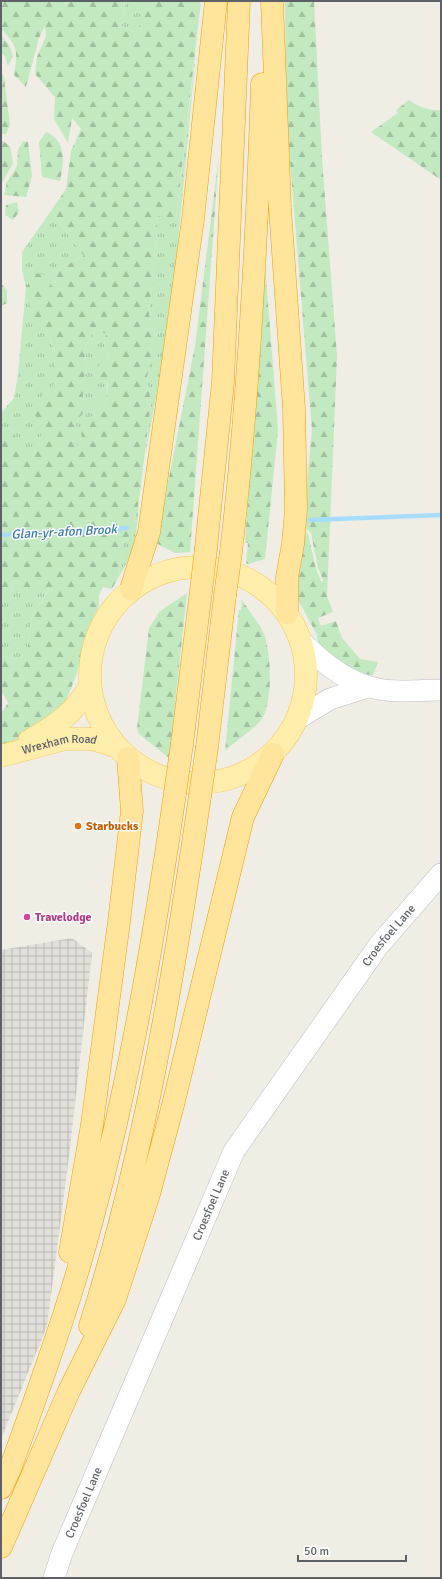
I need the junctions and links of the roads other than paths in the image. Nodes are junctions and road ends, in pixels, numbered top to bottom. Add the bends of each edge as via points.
1 (216, 1) edge
2 (239, 1) edge
3 (264, 1) edge
4 (272, 1) edge
5 (131, 589) junction
6 (287, 613) junction
7 (301, 641) junction
8 (90, 686) junction
9 (368, 687) junction
10 (441, 690) edge
11 (297, 720) junction
12 (121, 752) junction
13 (273, 754) junction
14 (2, 756) edge
15 (441, 874) edge
16 (54, 1348) junction
17 (69, 1392) junction
18 (1, 1488) edge
19 (1, 1546) edge
20 (54, 1578) edge

1 - 5 highway via 194,219 150,532
2 - 16 highway, bridge via 223,382 182,744 163,876 132,1052 103,1178
3 - 17 highway, bridge via 259,176 240,476 207,747 167,1003 136,1155 100,1295
4 - 6 highway via 280,208 294,409 296,510 287,577
5 - 6 main road via 162,572 197,566 232,572 263,588
5 - 8 main road via 106,616 92,650
6 - 7 main road
7 - 9 main road via 335,670
7 - 11 main road via 307,681
8 - 12 main road via 98,718
8 - 14 main road, Wrexham Road via 81,702 56,725
9 - 10 main road
9 - 11 main road via 330,700
11 - 13 main road via 287,738
12 - 13 main road via 150,773 175,781 201,784 228,780 252,770
12 - 14 main road, Wrexham Road via 92,739 78,738 65,739
12 - 16 highway via 132,811 92,1125
13 - 17 highway via 243,817 173,1105 144,1209 115,1299
15 - 20 main road, Croesfoel Lane via 379,945 234,1152 62,1553
16 - 18 highway
17 - 19 highway

